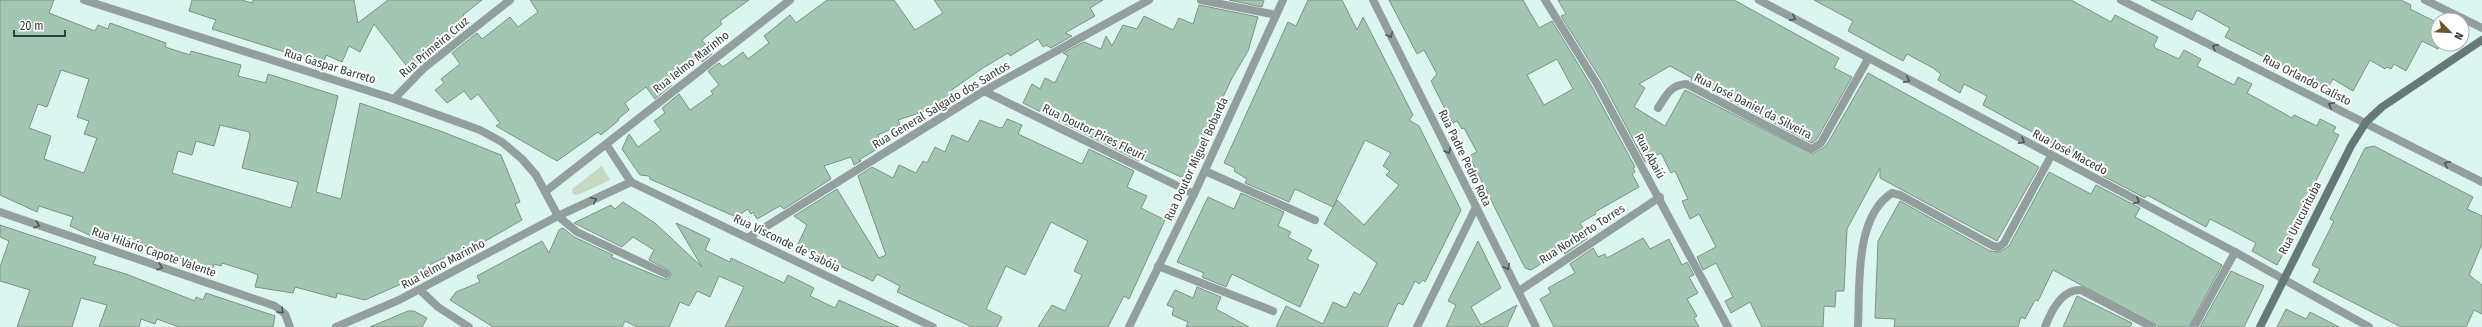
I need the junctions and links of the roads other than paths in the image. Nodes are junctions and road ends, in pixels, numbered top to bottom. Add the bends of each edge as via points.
1 (85, 0) edge
2 (510, 0) edge
3 (790, 0) edge
4 (1149, 0) edge
5 (1201, 0) edge
6 (1283, 0) edge
7 (1373, 0) edge
8 (1545, 0) edge
9 (1758, 0) edge
10 (2121, 0) edge
11 (2425, 0) edge
12 (1276, 15) junction
13 (2482, 28) edge
14 (2482, 40) edge
15 (1868, 59) junction
16 (984, 91) junction
17 (394, 99) junction
18 (1658, 108) dead end
19 (2366, 122) junction
20 (606, 144) junction
21 (2051, 156) junction
22 (1205, 171) junction
23 (631, 182) junction
24 (2482, 182) edge
25 (546, 191) junction
26 (1194, 194) junction
27 (1660, 197) junction
28 (1476, 207) junction
29 (0, 212) edge
30 (558, 216) junction
31 (1315, 220) dead end
32 (749, 238) junction
33 (2236, 252) junction
34 (1158, 266) junction
35 (666, 274) dead end
36 (2284, 278) junction
37 (420, 290) junction
38 (1518, 291) junction
39 (1273, 312) dead end
40 (290, 327) edge
41 (336, 327) edge
42 (469, 327) edge
43 (933, 327) edge
44 (1129, 327) edge
45 (1417, 327) edge
46 (1536, 327) edge
47 (1728, 327) edge
48 (1858, 327) edge
49 (2045, 327) edge
50 (2152, 327) edge
51 (2194, 327) edge
52 (2260, 327) edge
53 (2369, 327) edge

1 - 17 street, Rua Gaspar Barreto
2 - 17 street, Rua Primeira Cruz via 424,68
3 - 20 street, Rua Ielmo Marinho
4 - 16 street, Rua General Salgado dos Santos
5 - 12 street
6 - 12 street, Rua Doutor Miguel Bobarda
7 -> 28 street, Rua Padre Pedro Rota
8 - 27 street, Rua Abaiú via 1597,84
9 -> 15 street, Rua José Macedo
19 -> 10 street, Rua Orlando Calisto
11 - 13 street
12 - 22 street, Rua Doutor Miguel Bobarda
14 - 19 main road, Rua Urucurituba via 2382,107
15 - 18 street, Rua José Daniel da Silveira via 1822,143 1812,149 1686,84 1678,84 1670,89
15 -> 21 street, Rua José Macedo
16 - 26 street, Rua Doutor Pires Fleuri
16 - 32 street, Rua General Salgado dos Santos
17 - 25 street, Rua Gaspar Barreto via 480,130 502,142 527,164
24 -> 19 street, Rua Orlando Calisto
19 - 36 main road, Rua Urucurituba via 2351,146
20 - 23 street
20 - 25 street, Rua Ielmo Marinho
21 -> 33 street, Rua José Macedo
21 - 48 street via 2004,243 1999,246 1993,246 1900,195 1892,193 1885,197 1867,226
22 - 26 street, Rua Doutor Miguel Bobarda
22 - 31 street
30 -> 23 street, Rua Ielmo Marinho
23 - 32 street, Rua Visconde de Sabóia
25 - 30 street, Rua Gaspar Barreto
26 - 34 street, Rua Doutor Miguel Bobarda
27 - 38 street, Rua Norberto Torres
27 - 47 street, Rua Abaiú
28 -> 38 street, Rua Padre Pedro Rota
28 - 45 street
29 -> 40 street, Rua Hilário Capote Valente via 275,306 285,314
30 - 35 street via 577,232
30 - 37 street, Rua Ielmo Marinho
32 - 43 street, Rua Visconde de Sabóia
33 - 36 street, Rua José Macedo
33 - 51 street
34 - 39 street
34 - 44 street, Rua Doutor Miguel Bobarda
36 - 52 main road, Rua Urucurituba
36 - 53 street, Rua José Macedo
37 - 41 street, Rua Ielmo Marinho
37 - 42 street via 438,307
38 - 46 street, Rua Padre Pedro Rota
49 - 50 street via 2062,298 2074,290 2081,290

